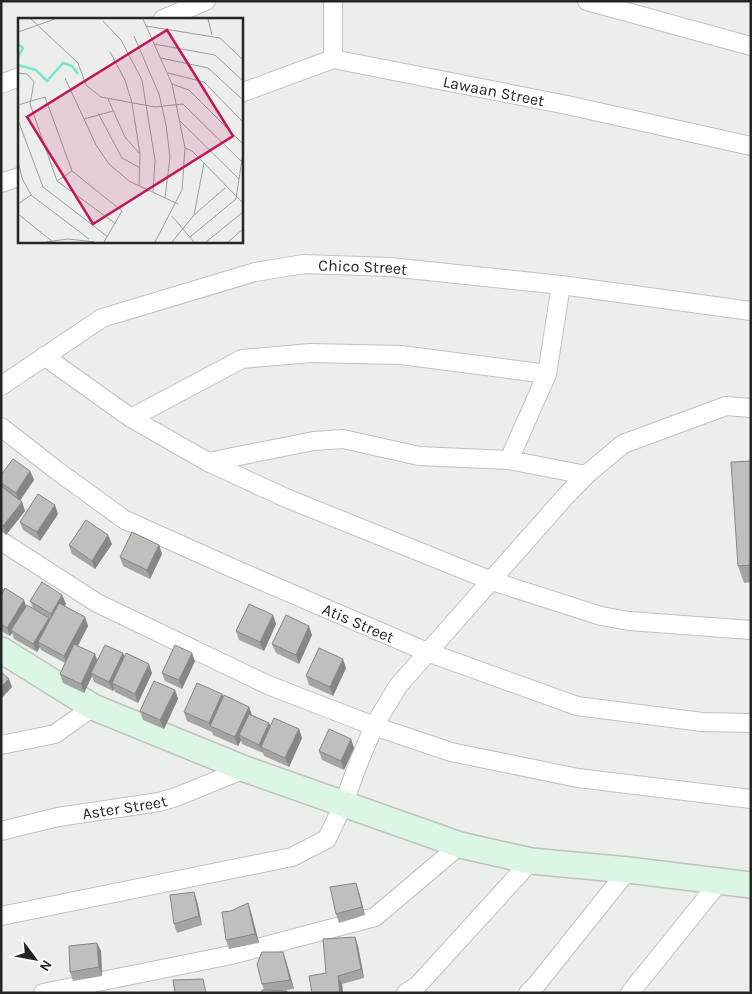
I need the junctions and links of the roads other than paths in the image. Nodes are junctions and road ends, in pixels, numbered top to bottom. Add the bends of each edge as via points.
1 (206, 1) edge
2 (333, 1) edge
3 (586, 1) edge
4 (165, 18) edge
5 (751, 46) edge
6 (334, 59) junction
7 (18, 77) edge
8 (1, 84) edge
9 (242, 93) edge
10 (751, 146) edge
11 (18, 177) edge
12 (1, 183) edge
13 (561, 285) junction
14 (751, 311) edge
15 (44, 356) junction
16 (547, 374) junction
17 (1, 386) edge
18 (751, 408) edge
19 (132, 418) junction
20 (1, 427) edge
21 (509, 460) junction
22 (208, 462) junction
23 (586, 475) junction
24 (1, 541) edge
25 (492, 581) junction
26 (751, 630) edge
27 (1, 650) edge
28 (428, 652) junction
29 (93, 707) junction
30 (751, 723) edge
31 (374, 726) junction
32 (1, 745) edge
33 (245, 769) junction
34 (751, 799) edge
35 (343, 805) junction
36 (1, 831) edge
37 (460, 845) junction
38 (530, 861) junction
39 (628, 870) junction
40 (720, 882) junction
41 (751, 886) edge
42 (1, 916) edge
43 (43, 993) edge
44 (406, 993) edge
45 (528, 993) edge
46 (630, 993) edge

1 - 4 street
2 - 6 street
3 - 5 street
6 - 9 street
6 - 10 street, Lawaan Street via 567,105
7 - 8 street
11 - 12 street
13 - 14 street, Chico Street
13 - 15 street, Chico Street via 390,267 304,264 255,272 102,318
13 - 16 street
15 - 17 street, Chico Street
15 - 19 street
16 - 19 street via 401,355 310,353 242,359
16 - 21 street
18 - 23 street via 726,406 632,440
19 - 22 street
20 - 28 street, Atis Street via 125,520
21 - 22 street via 419,456 343,439 314,441
21 - 23 street
22 - 25 street via 286,498
23 - 25 street
24 - 31 street via 97,603 268,685
25 - 26 street via 629,622
25 - 28 street
27 - 29 street
28 - 30 street, Atis Street via 577,706 702,722
28 - 31 street via 398,686
29 - 32 street via 55,734
29 - 33 street
31 - 34 street via 451,752 578,778
31 - 35 street
33 - 35 street
33 - 36 street, Aster Street via 159,802 58,817
35 - 37 street
35 - 42 street via 326,839 292,857
37 - 38 street
37 - 43 street via 375,917 231,955
38 - 39 street
38 - 44 street via 418,985
39 - 40 street
39 - 45 street
40 - 41 street
40 - 46 street

